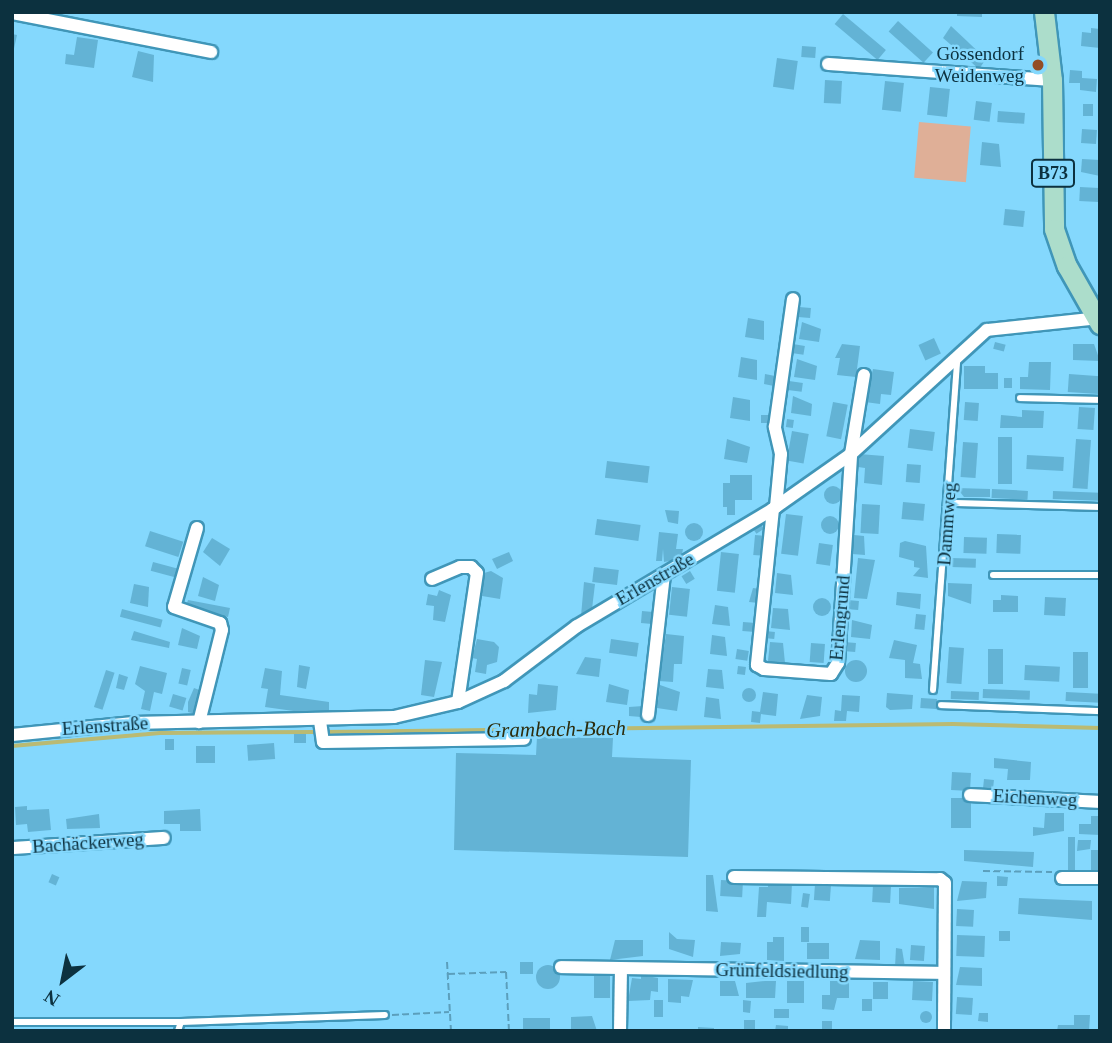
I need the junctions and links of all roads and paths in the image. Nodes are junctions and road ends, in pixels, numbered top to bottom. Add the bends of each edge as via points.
1 (1044, 12) edge
2 (12, 13) edge
3 (211, 52) dead end
4 (828, 64) dead end
5 (1052, 80) junction
6 (793, 299) dead end
7 (1099, 320) edge
8 (957, 357) junction
9 (863, 375) dead end
10 (1020, 398) dead end
11 (1100, 400) edge
12 (852, 454) junction
13 (956, 503) dead end
14 (1100, 507) edge
15 (774, 508) junction
16 (197, 528) dead end
17 (664, 575) junction
18 (993, 575) dead end
19 (1100, 575) edge
20 (432, 579) dead end
21 (933, 690) dead end
22 (458, 702) junction
23 (941, 705) dead end
24 (1100, 711) edge
25 (648, 715) dead end
26 (199, 722) junction
27 (319, 728) junction
28 (12, 735) edge
29 (524, 739) dead end
30 (971, 795) dead end
31 (1100, 802) edge
32 (164, 838) dead end
33 (12, 848) edge
34 (982, 871) dead end
35 (1061, 875) joint
36 (734, 877) dead end
37 (1100, 878) edge
38 (447, 962) dead end
39 (561, 967) dead end
40 (621, 969) junction
41 (944, 973) junction
42 (448, 974) junction
43 (450, 1012) junction
44 (385, 1015) joint
45 (12, 1022) edge
46 (181, 1022) junction
47 (177, 1031) edge
48 (451, 1031) edge
49 (509, 1031) edge
50 (620, 1031) edge
51 (944, 1031) edge

1 - 5 main road, B73
2 - 3 street
4 - 5 street
5 - 7 main road, B73 via 1054,229 1067,266
6 - 15 street via 775,427 781,454
7 - 8 street, Erlenstraße via 1000,326 983,332
8 - 12 street, Erlenstraße
8 - 21 lane, Dammweg
9 - 12 street
10 - 11 lane
12 - 15 street, Erlenstraße
12 - 15 street, Erlengrund via 838,663 831,674 757,665
13 - 14 lane
15 - 17 street, Erlenstraße
16 - 26 street via 174,607 220,623 222,630
17 - 22 street, Erlenstraße via 576,626 504,681
17 - 25 street
18 - 19 lane
20 - 22 street via 460,567 471,567 477,573
22 - 27 street, Erlenstraße
23 - 24 lane
26 - 27 street, Erlenstraße
26 - 28 street, Erlenstraße via 133,723
27 - 29 street, Erlenstraße via 323,742
30 - 31 street, Eichenweg
32 - 33 street, Bachäckerweg
34 - 35 path
35 - 37 street
36 - 41 street via 940,879 947,891
38 - 42 path
39 - 40 street, Grünfeldsiedlung
40 - 41 street, Grünfeldsiedlung
40 - 50 street
41 - 51 street
42 - 43 path
42 - 49 path via 506,972
43 - 44 path
43 - 48 path
44 - 46 lane
45 - 46 lane
46 - 47 lane

